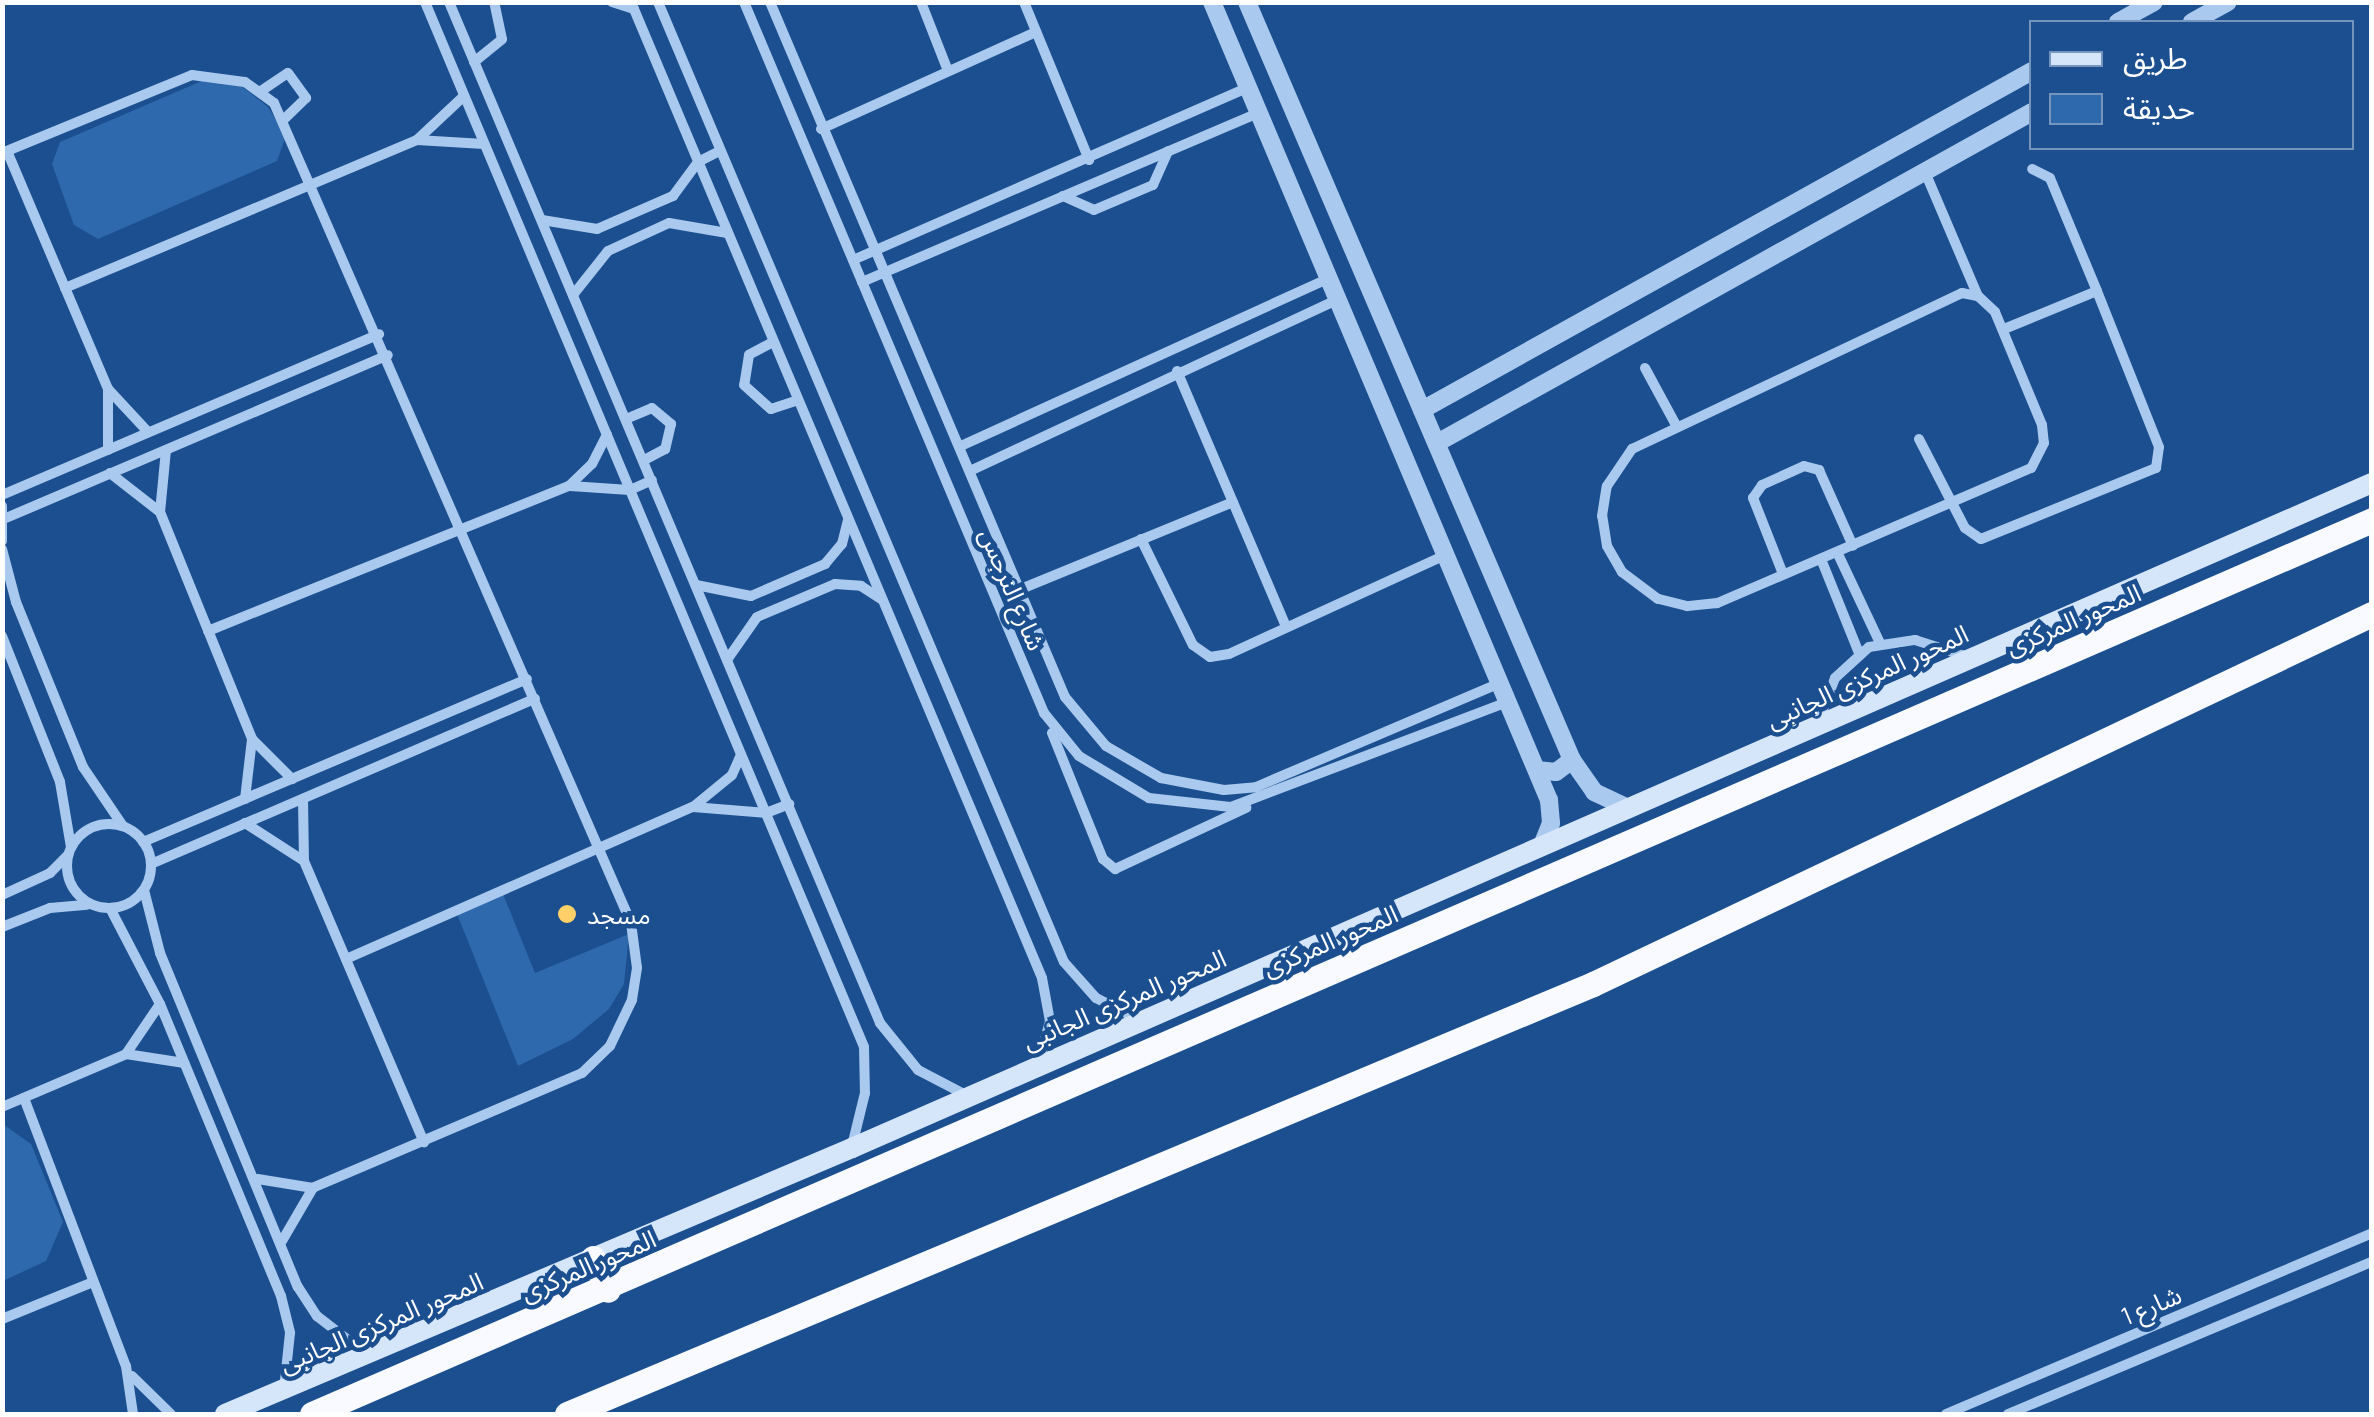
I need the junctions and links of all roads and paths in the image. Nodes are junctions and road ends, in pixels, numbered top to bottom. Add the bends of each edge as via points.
1 (424, 2) edge
2 (449, 2) edge
3 (494, 2) edge
4 (612, 2) edge
5 (658, 2) edge
6 (744, 2) edge
7 (770, 2) edge
8 (921, 2) edge
9 (1024, 2) edge
10 (1212, 2) edge
11 (1247, 2) edge
12 (2154, 2) edge
13 (2228, 2) edge
14 (633, 6) edge
15 (2122, 20) edge
16 (2196, 20) edge
17 (1036, 32) junction
18 (474, 62) junction
19 (948, 72) junction
20 (2029, 73) edge
21 (1247, 88) junction
22 (261, 92) junction
23 (464, 96) junction
24 (1258, 113) junction
25 (2029, 114) edge
26 (286, 118) junction
27 (821, 128) junction
28 (417, 140) junction
29 (484, 144) junction
30 (720, 151) junction
31 (1168, 151) junction
32 (5, 152) edge
33 (1089, 160) junction
34 (698, 162) junction
35 (1857, 169) junction
36 (2032, 169) dead end
37 (1926, 172) junction
38 (314, 183) junction
39 (1063, 196) junction
40 (1801, 200) junction
41 (1869, 203) junction
42 (542, 220) junction
43 (1817, 232) junction
44 (728, 234) junction
45 (874, 252) junction
46 (853, 260) junction
47 (883, 272) junction
48 (1328, 278) junction
49 (862, 282) junction
50 (65, 288) junction
51 (2097, 291) junction
52 (573, 295) junction
53 (1978, 296) junction
54 (1336, 300) junction
55 (2004, 329) junction
56 (378, 334) junction
57 (773, 342) junction
58 (388, 355) junction
59 (1644, 368) dead end
60 (1176, 371) junction
61 (108, 389) junction
62 (798, 400) junction
63 (1422, 410) junction
64 (626, 418) junction
65 (1676, 425) junction
66 (148, 432) junction
67 (607, 434) junction
68 (1920, 439) dead end
69 (1437, 443) junction
70 (962, 445) junction
71 (108, 450) junction
72 (166, 450) junction
73 (644, 460) junction
74 (972, 470) junction
75 (110, 474) junction
76 (652, 480) junction
77 (2372, 484) edge
78 (568, 486) junction
79 (630, 490) junction
80 (2, 494) edge
81 (1232, 502) junction
82 (1953, 506) junction
83 (4, 512) edge
84 (160, 512) junction
85 (848, 520) junction
86 (2372, 520) edge
87 (462, 529) junction
88 (1141, 540) junction
89 (2, 541) edge
90 (1853, 546) junction
91 (2, 549) edge
92 (1837, 552) junction
93 (1444, 554) junction
94 (1821, 559) junction
95 (1784, 574) junction
96 (696, 585) junction
97 (1021, 589) junction
98 (882, 600) junction
99 (2372, 614) edge
100 (1286, 628) junction
101 (208, 631) junction
102 (2, 636) edge
103 (1880, 643) junction
104 (1859, 653) junction
105 (1972, 658) junction
106 (727, 660) junction
107 (527, 679) junction
108 (1500, 683) junction
109 (535, 699) junction
110 (1509, 702) junction
111 (1044, 713) junction
112 (1817, 725) junction
113 (252, 739) junction
114 (741, 754) junction
115 (1572, 760) junction
116 (1537, 770) junction
117 (292, 779) junction
118 (244, 799) junction
119 (303, 799) junction
120 (1258, 802) junction
121 (789, 804) junction
122 (693, 808) junction
123 (1629, 808) junction
124 (766, 814) junction
125 (245, 824) junction
126 (123, 826) junction
127 (143, 842) junction
128 (1542, 845) junction
129 (600, 848) junction
130 (70, 851) junction
131 (304, 861) junction
132 (152, 864) junction
133 (144, 890) junction
134 (2, 895) edge
135 (92, 905) junction
136 (110, 908) junction
137 (2, 928) edge
138 (346, 960) junction
139 (160, 1004) junction
140 (1141, 1020) junction
141 (126, 1054) junction
142 (1039, 1062) junction
143 (184, 1063) junction
144 (968, 1096) junction
145 (24, 1098) junction
146 (2, 1107) edge
147 (424, 1142) junction
148 (852, 1148) junction
149 (258, 1179) junction
150 (314, 1188) junction
151 (2372, 1233) edge
152 (282, 1242) junction
153 (593, 1258) junction
154 (2306, 1261) junction
155 (2372, 1262) edge
156 (94, 1282) junction
157 (2316, 1285) junction
158 (608, 1290) junction
159 (2, 1319) edge
160 (366, 1355) junction
161 (126, 1366) junction
162 (284, 1391) junction
163 (574, 1413) edge
164 (133, 1414) edge
165 (170, 1414) edge
166 (225, 1414) edge
167 (312, 1414) edge
168 (1946, 1414) edge
169 (2008, 1414) edge

1 - 23 street
2 - 18 street
3 - 18 street via 502,39
4 - 14 street
5 - 30 street
6 - 46 street, شارع النرجس
7 - 27 street, شارع النرجس
8 - 19 street
9 - 17 street
10 - 21 street
11 - 63 street
12 - 15 street
13 - 16 street
14 - 34 street
17 - 19 street
17 - 33 street
18 - 42 street
19 - 27 street
20 - 35 street
21 - 24 street
21 - 33 street
22 - 26 street
22 - 26 street via 277,74 288,73 306,98
22 - 32 street via 228,77 192,75
23 - 28 street
23 - 29 street
24 - 31 street
24 - 48 street
25 - 37 street
26 - 38 street
27 - 45 street, شارع النرجس
28 - 29 street
28 - 38 street
29 - 67 street
30 - 34 street
30 - 140 street via 1064,962 1096,998
31 - 39 street
31 - 39 street via 1153,186 1094,210
32 - 50 street
33 - 45 street
34 - 42 street via 673,196 597,230
34 - 44 street
35 - 40 street
35 - 41 street via 1855,192
36 - 51 street via 2050,178
37 - 41 street
37 - 53 street
38 - 50 street
38 - 56 street
39 - 47 street
40 - 43 street via 1816,209
40 - 63 street
41 - 43 street
42 - 52 street
43 - 69 street
44 - 52 street via 669,223 608,251
44 - 57 street
45 - 46 street
45 - 47 street, شارع النرجس
46 - 49 street, شارع النرجس
47 - 49 street
47 - 70 street, شارع النرجس
48 - 54 street
48 - 70 street
49 - 111 street, شارع النرجس
50 - 61 street
51 - 55 street
51 - 82 street via 2159,448 2156,468 1986,539 1968,533
52 - 64 street
53 - 55 street
53 - 65 street via 1948,298
54 - 60 street
54 - 93 street
55 - 82 street via 2042,425 2041,452 2024,473
56 - 58 street
56 - 66 street
57 - 62 street
57 - 62 street via 749,356 744,386 764,407
58 - 72 street
58 - 87 street
59 - 65 street
60 - 74 street
60 - 81 street
61 - 66 street
61 - 71 street
62 - 85 street
63 - 69 street
64 - 73 street
64 - 73 street via 652,408 671,424 665,449
65 - 95 street via 1632,449 1607,486 1604,531 1622,572 1658,599 1687,606 1717,603
66 - 71 street
67 - 78 street via 592,464
67 - 79 street
68 - 82 street
69 - 115 street
70 - 74 street, شارع النرجس
71 - 80 street
72 - 75 street
72 - 84 street
73 - 76 street
74 - 97 street, شارع النرجس
75 - 83 street
75 - 84 street
76 - 79 street
76 - 96 street
77 - 105 main road, المحور المركزى الجانبى
78 - 79 street
78 - 87 street
79 - 114 street
81 - 88 street
81 - 100 street
82 - 90 street
83 - 89 street
84 - 101 street
85 - 96 street via 842,544 825,564 752,596
85 - 98 street
86 - 158 highway, المحور المركزى
87 - 101 street
87 - 107 street
88 - 97 street
88 - 100 street via 1200,653 1220,657
90 - 92 street
90 - 95 street via 1820,470 1804,466 1762,485 1753,498
91 - 126 street via 16,602 83,768
92 - 94 street
92 - 103 street
93 - 100 street
93 - 108 street
94 - 95 street
94 - 104 street
96 - 106 street
97 - 108 street, شارع النرجس via 1065,697 1083,724 1132,764 1192,786 1256,787
98 - 106 street via 861,586 836,584 757,617
98 - 142 street via 1048,999
99 - 163 highway via 1593,984
101 - 113 street
102 - 130 street via 60,782
103 - 104 street
103 - 105 street via 1915,640
104 - 112 street via 1835,678
105 - 112 main road, المحور المركزى الجانبى
106 - 121 street
107 - 109 street
107 - 117 street
108 - 110 street
109 - 119 street
109 - 129 street
110 - 116 street
110 - 120 street, شارع النرجس
111 - 120 street, شارع النرجس via 1078,756 1124,788 1190,806
111 - 120 street via 1104,859 1115,869
112 - 123 main road, المحور المركزى الجانبى
113 - 117 street
113 - 118 street
114 - 122 street via 732,776
114 - 124 street
115 - 116 street via 1556,772
115 - 123 street via 1594,792
116 - 128 street via 1551,811
117 - 118 street
118 - 127 street
119 - 125 street
119 - 131 street
121 - 124 street
121 - 144 street via 887,1037 936,1084
122 - 124 street
122 - 129 street
123 - 128 main road, المحور المركزى الجانبى
124 - 148 street via 864,1047 865,1093
125 - 131 street
125 - 132 street
126 - 127 street
126 - 130 street via 88,830
127 - 132 street
128 - 140 main road, المحور المركزى الجانبى
129 - 138 street
129 - 147 street via 637,948 636,985 623,1024 582,1074
130 - 134 street via 50,873
130 - 135 street via 69,878
131 - 138 street
132 - 133 street
133 - 136 street
133 - 149 street via 154,938
135 - 136 street
135 - 137 street via 50,908
136 - 139 street
138 - 147 street
139 - 141 street
139 - 143 street
140 - 142 main road, المحور المركزى الجانبى
141 - 143 street
141 - 145 street
142 - 144 main road, المحور المركزى الجانبى
143 - 162 street via 288,1316
144 - 148 main road, المحور المركزى الجانبى
145 - 146 street
145 - 156 street
147 - 150 street
148 - 153 main road, المحور المركزى الجانبى
149 - 150 street
149 - 152 street
150 - 152 street
151 - 154 street, شارع 1
152 - 160 street via 317,1316
153 - 158 highway
153 - 160 main road, المحور المركزى الجانبى
154 - 157 street
154 - 168 street, شارع 1
155 - 157 street, شارع 1
156 - 159 street
156 - 161 street
157 - 169 street, شارع 1
158 - 167 highway, المحور المركزى
160 - 162 main road, المحور المركزى الجانبى
161 - 164 street
161 - 165 street
162 - 166 main road, المحور المركزى الجانبى

